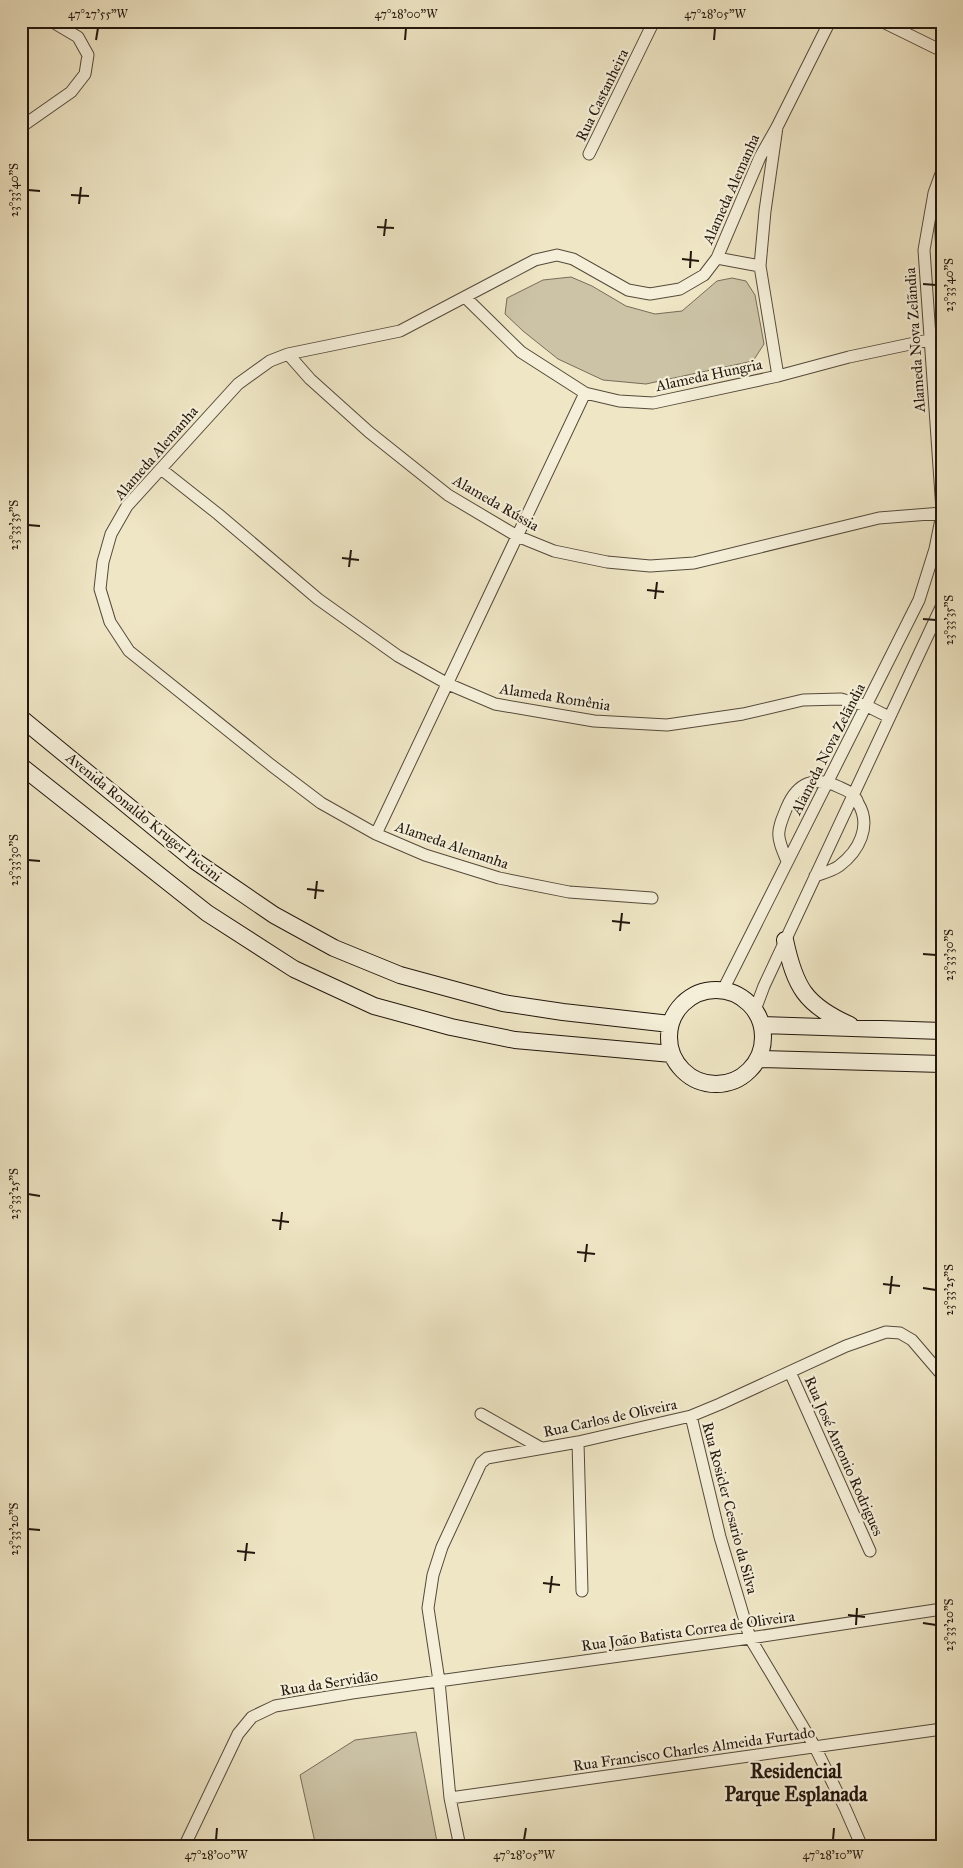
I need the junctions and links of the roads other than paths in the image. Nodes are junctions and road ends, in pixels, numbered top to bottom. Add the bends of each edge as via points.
1 (51, 21) edge
2 (654, 21) edge
3 (830, 21) edge
4 (881, 21) edge
5 (942, 51) edge
6 (777, 126) junction
7 (21, 127) edge
8 (589, 154) dead end
9 (942, 171) edge
10 (717, 258) junction
11 (760, 266) junction
12 (466, 298) junction
13 (929, 340) junction
14 (288, 354) junction
15 (778, 376) junction
16 (585, 393) junction
17 (161, 469) junction
18 (942, 512) edge
19 (517, 536) junction
20 (942, 605) edge
21 (448, 684) junction
22 (867, 706) junction
23 (889, 717) junction
24 (21, 718) edge
25 (21, 766) edge
26 (828, 782) junction
27 (853, 794) junction
28 (376, 834) junction
29 (787, 861) junction
30 (815, 876) junction
31 (652, 898) dead end
32 (785, 940) junction
33 (723, 990) junction
34 (755, 1010) junction
35 (670, 1024) junction
36 (762, 1025) junction
37 (856, 1028) junction
38 (942, 1031) edge
39 (672, 1054) junction
40 (758, 1059) junction
41 (942, 1064) edge
42 (790, 1372) junction
43 (942, 1375) edge
44 (480, 1414) dead end
45 (691, 1416) junction
46 (578, 1442) junction
47 (541, 1448) junction
48 (870, 1551) dead end
49 (582, 1591) dead end
50 (942, 1609) edge
51 (750, 1638) junction
52 (439, 1681) junction
53 (942, 1729) edge
54 (815, 1747) junction
55 (450, 1798) junction
56 (942, 1846) edge
57 (184, 1847) edge
58 (460, 1847) edge
59 (862, 1847) edge
60 (934, 1847) edge

1 - 7 street via 78,37 88,55 86,74 71,92
2 - 8 street, Rua Castanheira
3 - 6 street, Alameda Alemanha
4 - 5 street
6 - 10 street, Alameda Alemanha via 760,157
6 - 11 street
9 - 13 street, Alameda Nova Zelãndia via 934,193 924,250
10 - 11 street
10 - 12 street, Alameda Alemanha via 704,275 680,289 650,294 628,290 573,259 557,255 535,260
11 - 15 street
12 - 14 street, Alameda Alemanha via 400,331
12 - 16 street, Alameda Hungria via 521,352
13 - 15 street, Alameda Hungria
13 - 18 street, Alameda Nova Zelãndia
14 - 17 street, Alameda Alemanha via 270,361 238,384
14 - 19 street, Alameda Rússia via 369,432 448,495
15 - 16 street, Alameda Hungria via 653,403 619,401
16 - 19 street
17 - 21 street, Alameda Romênia via 318,599 398,656
17 - 28 street, Alameda Alemanha via 127,506 111,534 100,589 110,622 129,651 270,765 321,803
18 - 19 street, Alameda Rússia via 879,518 694,563 650,566 607,562 554,551
18 - 22 street, Alameda Nova Zelãndia via 936,549 919,600
19 - 21 street
20 - 23 street
21 - 22 street, Alameda Romênia via 495,704 594,721 667,725 743,714 803,700 841,699
21 - 28 street
22 - 23 street, Alameda Romênia
22 - 26 street, Alameda Nova Zelãndia
23 - 27 street
24 - 35 main road, Avenida Ronaldo Kruger Piccini via 195,861 274,915 334,948 400,975 503,1003
25 - 39 main road via 207,913 294,969 374,1006 515,1040
26 - 27 street
26 - 29 street, Alameda Nova Zelãndia
26 - 29 street via 816,781 802,786 791,799 778,827 778,838
27 - 30 street
27 - 30 street via 863,811 865,828 860,842 838,867
28 - 31 street, Alameda Alemanha via 425,855 499,878 570,892
29 - 33 street, Alameda Nova Zelãndia
30 - 32 street
32 - 34 street
32 - 37 main road via 789,960 810,1002
33 - 34 main road via 736,994
33 - 35 main road via 701,992 691,997 682,1004
34 - 36 main road
35 - 39 main road
36 - 37 main road
36 - 40 main road via 764,1037
37 - 38 main road
39 - 40 main road via 680,1068 706,1084 736,1080 749,1072
40 - 41 main road
42 - 43 street, Rua Carlos de Oliveira via 886,1332 912,1340
42 - 45 street, Rua Carlos de Oliveira
42 - 48 street, Rua José Antonio Rodrigues
44 - 47 street
45 - 46 street, Rua Carlos de Oliveira
45 - 51 street, Rua Rosicler Cesario da Silva via 720,1538
46 - 47 street, Rua Carlos de Oliveira
46 - 49 street
47 - 52 street, Rua Carlos de Oliveira via 487,1458 481,1464 442,1546 428,1608
50 - 51 street, Rua João Batista Correa de Oliveira
51 - 52 street, Rua João Batista Correa de Oliveira
51 - 54 street, Rua Rosicler Cesario da Silva
52 - 55 street
52 - 57 street, Rua da Servidão via 275,1706 252,1717 238,1734
53 - 54 street, Rua Francisco Charles Almeida Furtado
54 - 55 street, Rua Francisco Charles Almeida Furtado
54 - 59 street, Rua Rosicler Cesario da Silva
55 - 58 street
56 - 60 street

